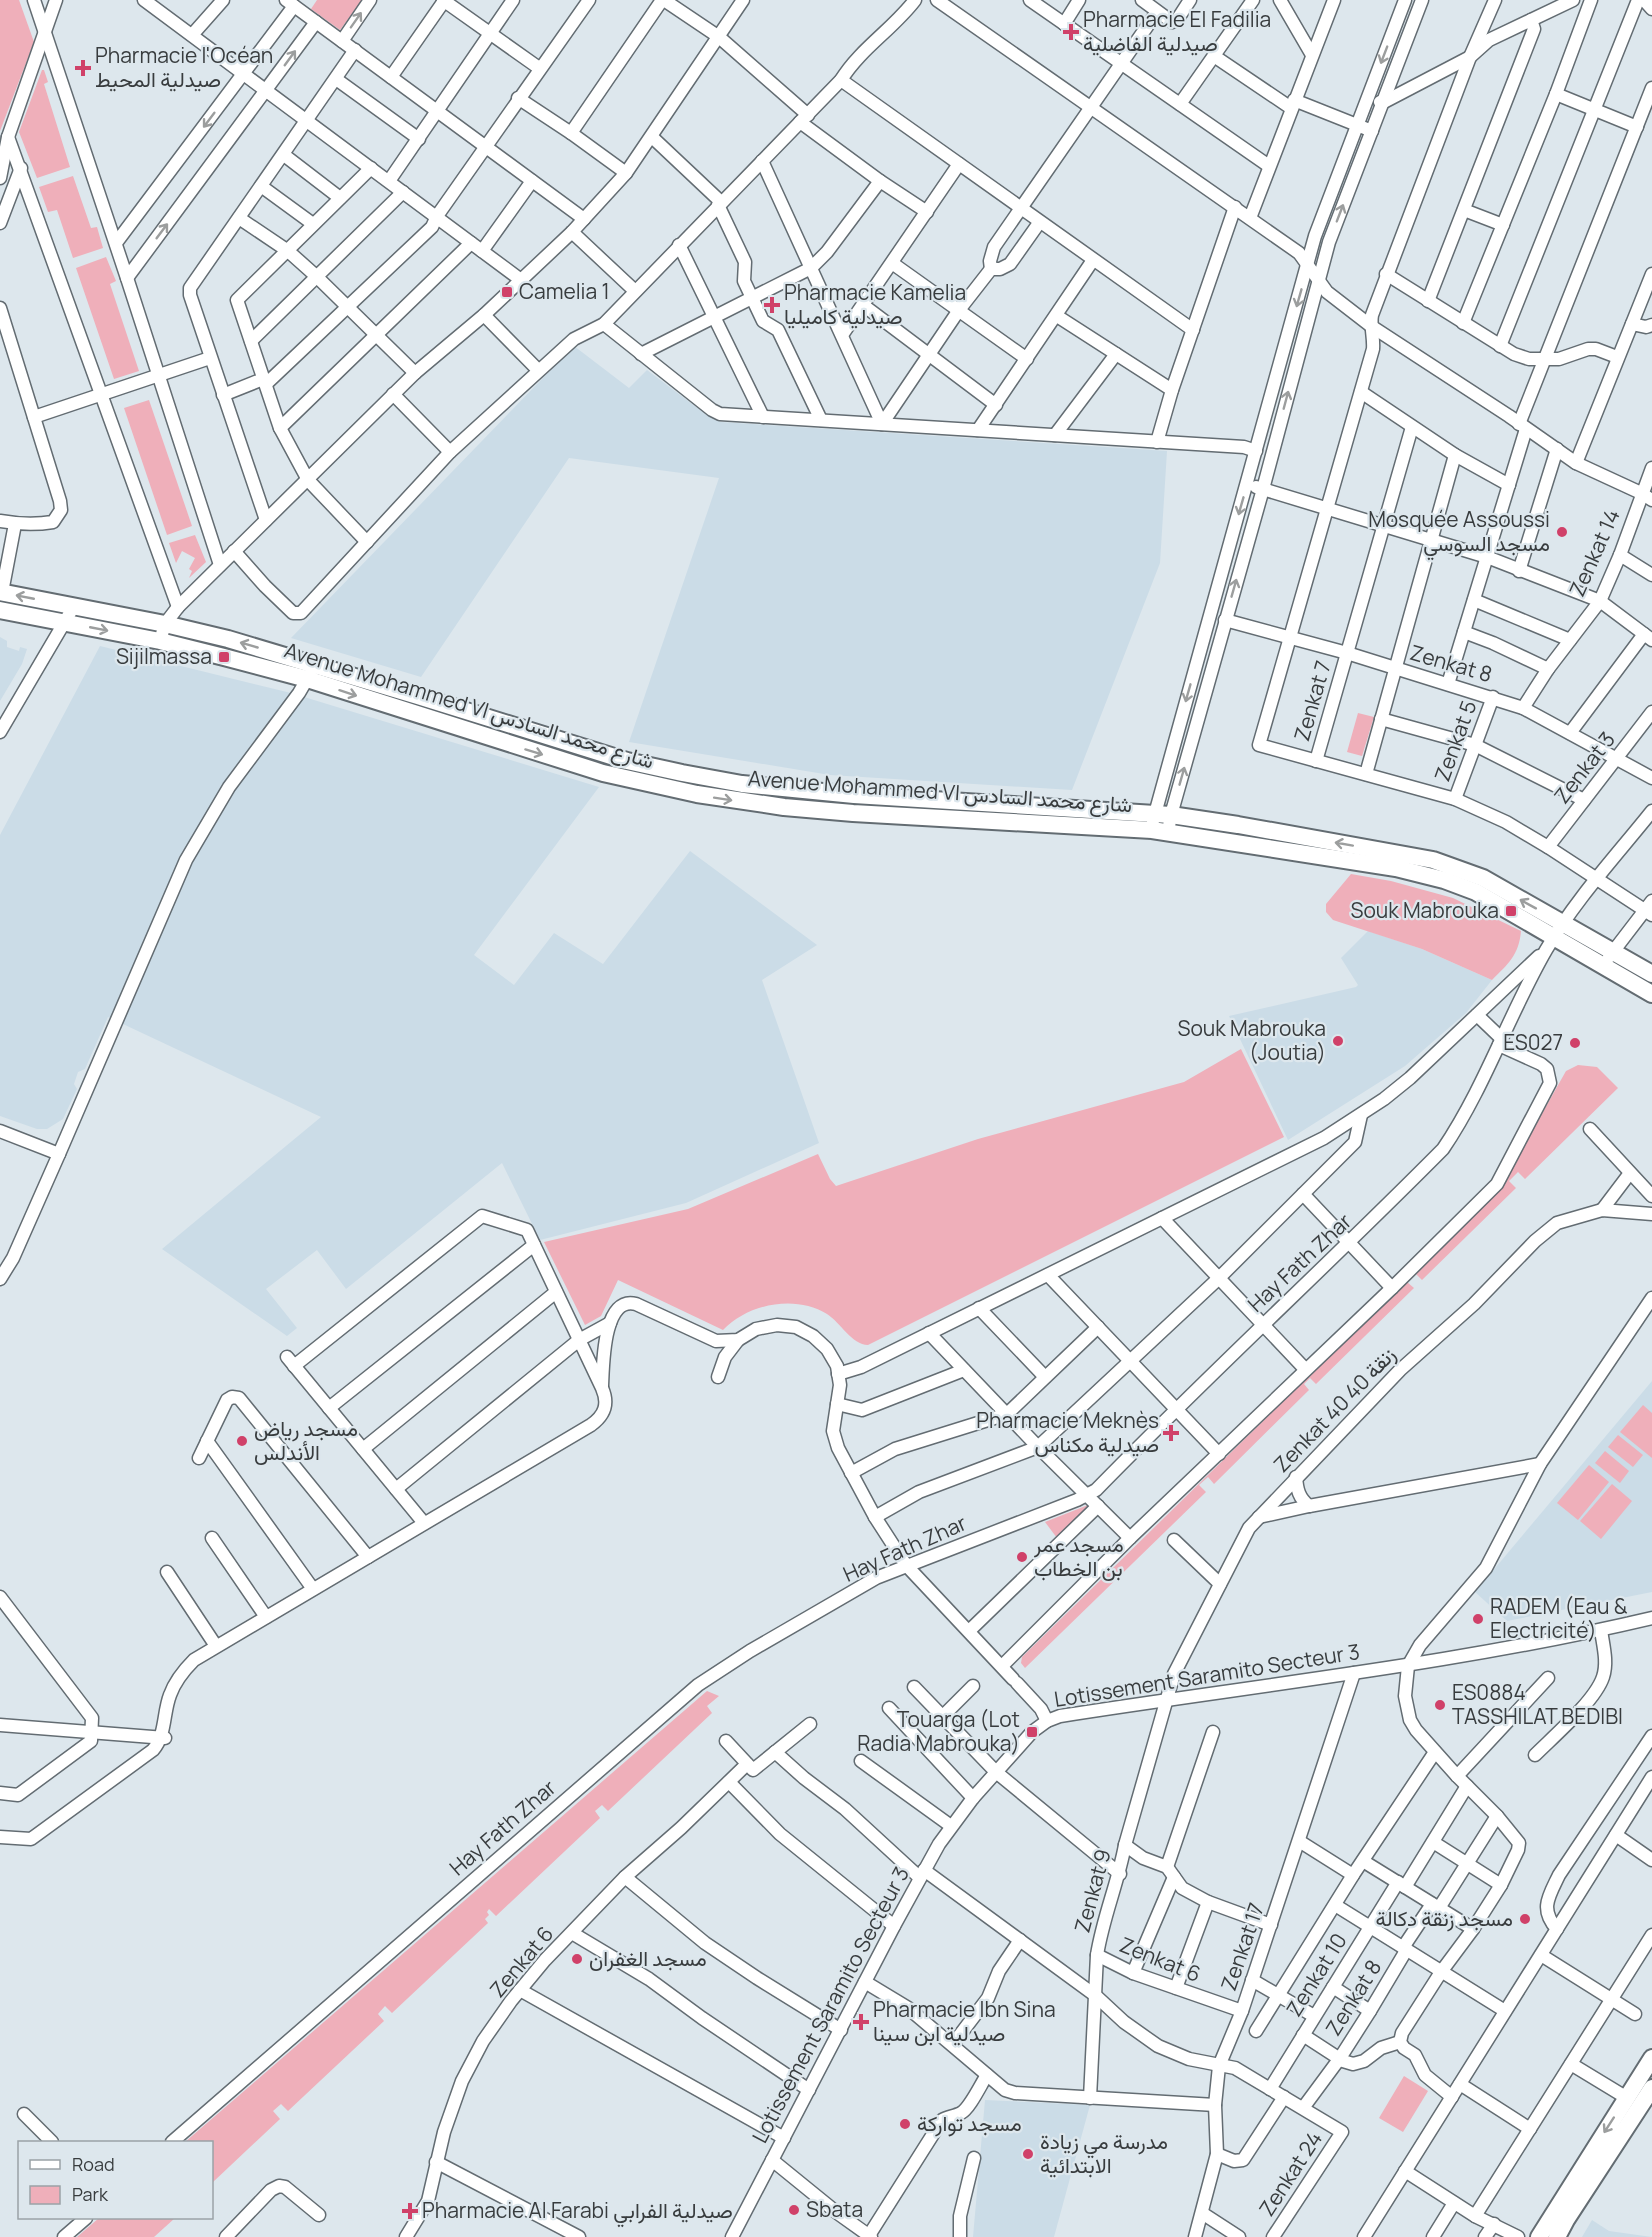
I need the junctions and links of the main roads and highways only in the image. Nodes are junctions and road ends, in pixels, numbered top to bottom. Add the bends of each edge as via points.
1 (1, 592) edge
2 (0, 609) edge
3 (311, 672) junction
4 (627, 761) junction
5 (622, 778) junction
6 (854, 795) junction
7 (935, 800) junction
8 (853, 813) junction
9 (933, 817) junction
10 (1158, 825) junction
11 (1555, 936) junction
12 (1608, 958) junction
13 (1652, 974) edge
14 (1652, 993) edge
15 (1652, 2058) edge
16 (1651, 2091) edge
17 (1539, 2237) edge
18 (1557, 2237) edge

3 -> 1 main road, Avenue Mohammed VI شارع محمد السادس via 228,639
2 -> 3 main road, Avenue Mohammed VI شارع محمد السادس
3 - 4 main road, Avenue Mohammed VI شارع محمد السادس
3 -> 5 main road, Avenue Mohammed VI شارع محمد السادس
4 - 5 main road
4 - 6 main road, Avenue Mohammed VI شارع محمد السادس via 742,784
5 -> 8 main road, Avenue Mohammed VI شارع محمد السادس via 747,802
6 - 7 main road, Avenue Mohammed VI شارع محمد السادس
6 - 8 main road
7 - 9 main road
7 - 10 main road, Avenue Mohammed VI شارع محمد السادس
8 - 9 main road, Avenue Mohammed VI شارع محمد السادس
9 - 10 main road, Avenue Mohammed VI شارع محمد السادس
10 - 11 main road, Avenue Mohammed VI شارع محمد السادس via 1429,875 1476,892
11 -> 10 main road, Avenue Mohammed VI شارع محمد السادس via 1483,878 1433,860 1171,815
11 - 12 main road, Avenue Mohammed VI شارع محمد السادس
12 - 13 main road, Avenue Mohammed VI شارع محمد السادس
12 - 14 main road, Avenue Mohammed VI شارع محمد السادس
15 -> 17 main road
16 - 18 main road

